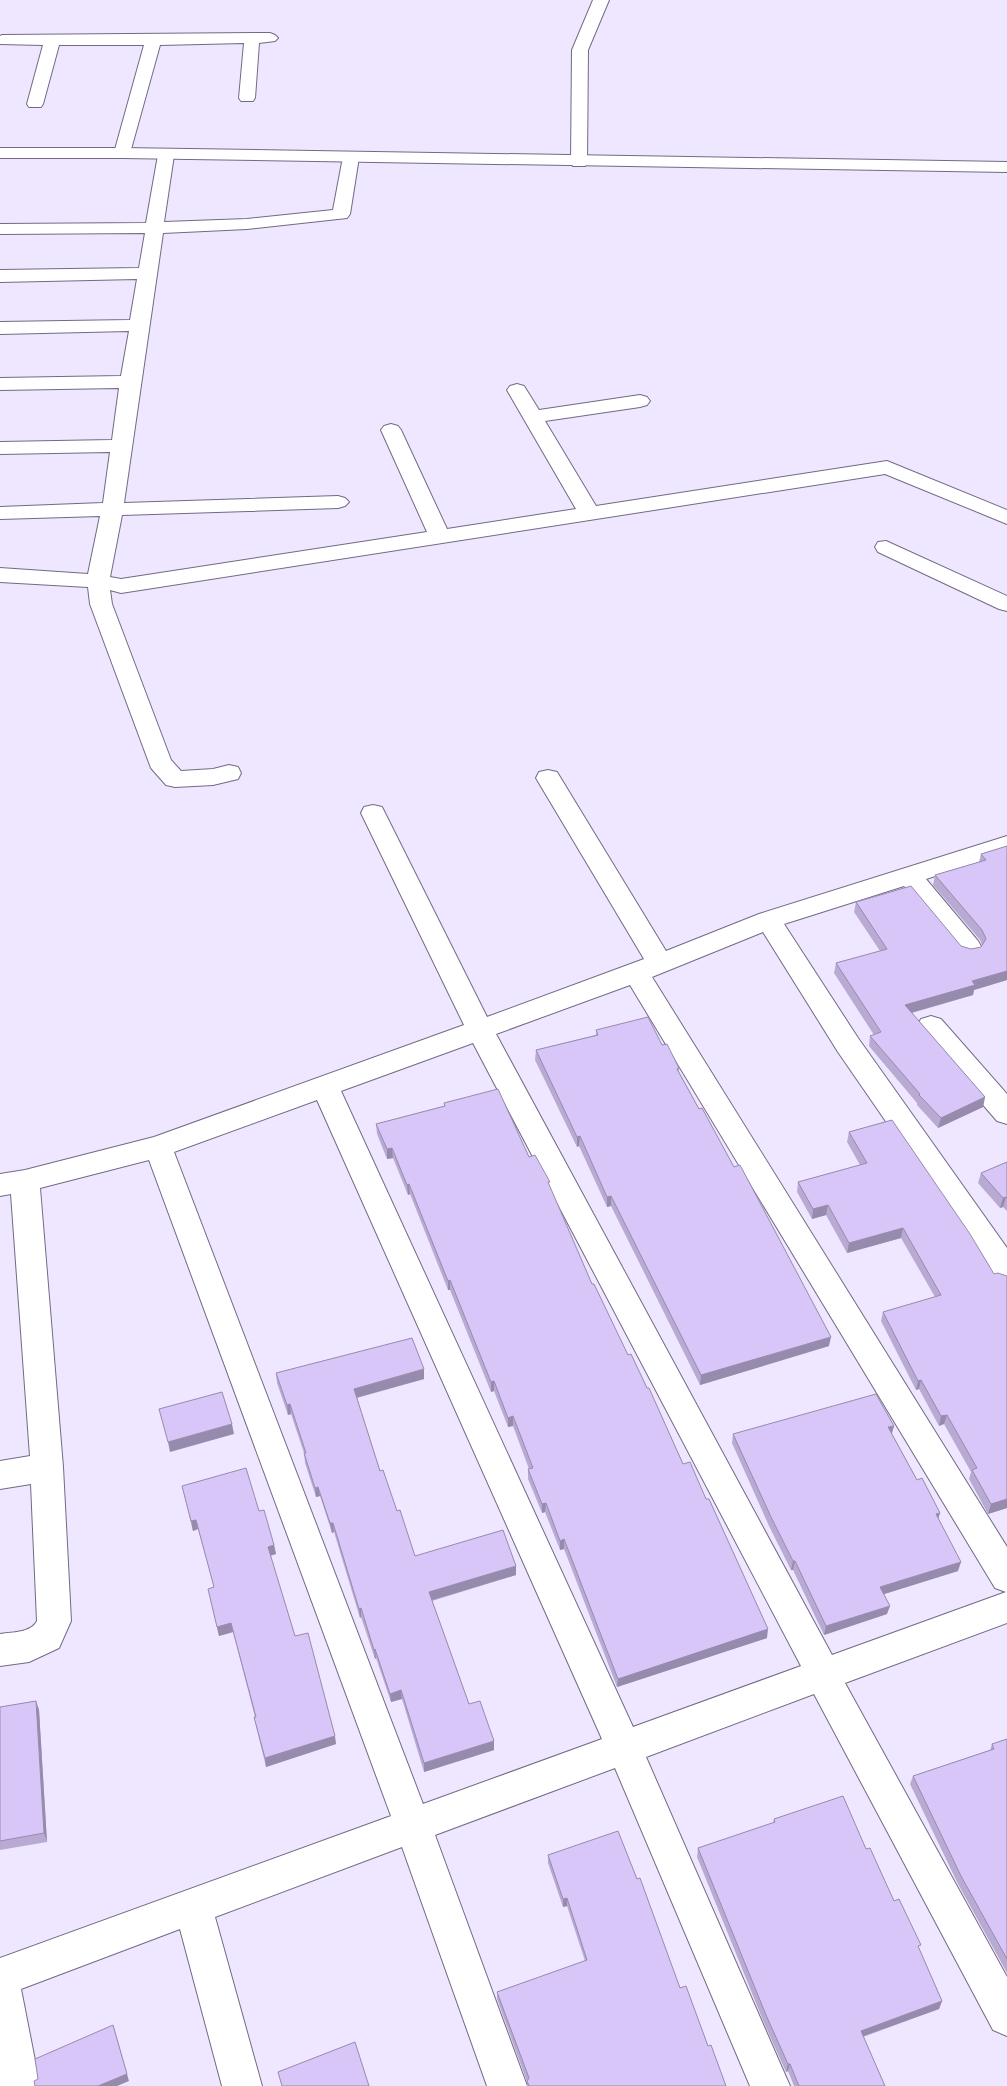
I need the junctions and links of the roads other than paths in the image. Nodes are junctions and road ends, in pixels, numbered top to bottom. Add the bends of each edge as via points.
1 (601, 0) edge
2 (252, 38) junction
3 (270, 38) dead end
4 (2, 40) dead end
5 (52, 40) junction
6 (153, 40) junction
7 (247, 98) dead end
8 (35, 104) dead end
9 (122, 153) junction
10 (0, 154) edge
11 (166, 155) junction
12 (351, 157) junction
13 (579, 162) junction
14 (1007, 167) edge
15 (155, 228) junction
16 (0, 230) edge
17 (148, 273) junction
18 (0, 276) edge
19 (140, 325) junction
20 (0, 328) edge
21 (130, 382) junction
22 (0, 384) edge
23 (517, 390) dead end
24 (640, 401) dead end
25 (533, 417) junction
26 (391, 430) dead end
27 (120, 446) junction
28 (0, 448) edge
29 (338, 502) dead end
30 (112, 511) junction
31 (0, 513) edge
32 (590, 514) junction
33 (1007, 518) edge
34 (440, 537) junction
35 (886, 547) dead end
36 (0, 575) edge
37 (98, 581) junction
38 (1007, 604) edge
39 (229, 773) dead end
40 (548, 778) dead end
41 (373, 813) dead end
42 (1007, 844) edge
43 (908, 875) junction
44 (768, 920) junction
45 (969, 948) edge
46 (648, 968) junction
47 (931, 1026) dead end
48 (480, 1030) junction
49 (325, 1086) junction
50 (1007, 1113) edge
51 (158, 1147) junction
52 (6, 1182) edge
53 (1007, 1272) edge
54 (47, 1467) junction
55 (0, 1475) edge
56 (1007, 1577) edge
57 (1007, 1606) edge
58 (0, 1650) edge
59 (822, 1675) junction
60 (624, 1748) junction
61 (413, 1826) junction
62 (193, 1907) junction
63 (0, 1977) edge
64 (0, 1982) edge
65 (1007, 2016) edge
66 (20, 2086) edge
67 (242, 2086) edge
68 (507, 2086) edge
69 (770, 2086) edge

1 - 13 street via 580,50
2 - 3 street
2 - 6 street
2 - 7 street
4 - 5 street
5 - 6 street
5 - 8 street
6 - 9 street
9 - 10 street
9 - 11 street
11 - 12 street
11 - 15 street
12 - 13 street
12 - 15 street via 341,214 247,224
13 - 14 street
15 - 16 street
15 - 17 street
17 - 18 street
17 - 19 street
19 - 20 street
19 - 21 street
21 - 22 street
21 - 27 street
23 - 25 street
24 - 25 street
25 - 32 street
26 - 34 street
27 - 28 street
27 - 30 street
29 - 30 street
30 - 31 street
30 - 37 street
32 - 33 street via 887,466
32 - 34 street
34 - 37 street via 122,586
35 - 38 street
36 - 37 street
37 - 39 street via 101,604 160,763 175,779
40 - 46 street
41 - 48 street
42 - 43 street
43 - 44 street
43 - 45 street
44 - 46 street
44 - 53 street via 848,1045
46 - 48 street
46 - 56 street
47 - 50 street
48 - 49 street
48 - 59 street
49 - 51 street
49 - 60 street
51 - 52 street
51 - 61 street
52 - 54 street
54 - 55 street
54 - 58 street via 54,1621 47,1637 29,1646
57 - 59 street
59 - 60 street
59 - 65 street
60 - 61 street
60 - 69 street
61 - 62 street
61 - 68 street
62 - 63 street
62 - 67 street
64 - 66 street

